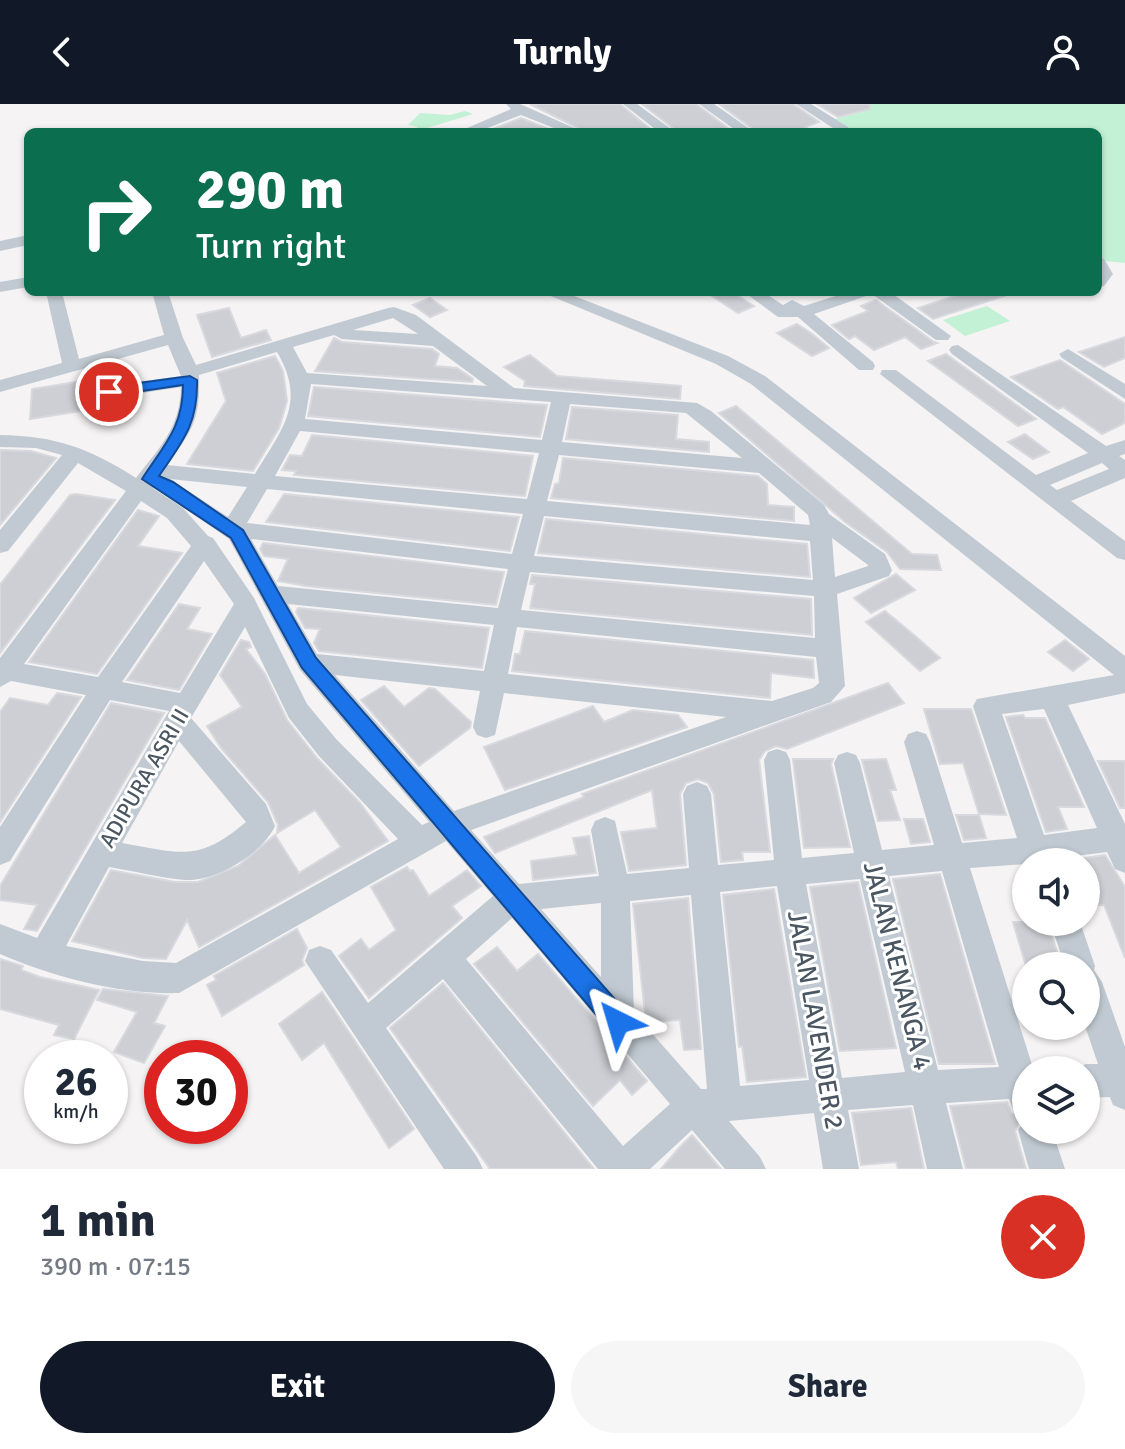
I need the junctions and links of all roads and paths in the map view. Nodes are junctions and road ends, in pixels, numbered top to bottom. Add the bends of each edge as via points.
1 (614, 104) edge
2 (629, 104) edge
3 (705, 104) edge
4 (788, 104) edge
5 (802, 104) edge
6 (515, 107) edge
7 (473, 128) edge
8 (570, 128) edge
9 (647, 128) edge
10 (662, 128) edge
11 (741, 128) edge
12 (827, 128) edge
13 (842, 128) edge
14 (24, 233) edge
15 (0, 238) edge
16 (24, 241) edge
17 (0, 246) edge
18 (1125, 267) edge
19 (1102, 271) edge
20 (1102, 271) edge
21 (1125, 276) edge
22 (24, 283) edge
23 (0, 287) edge
24 (55, 296) edge
25 (161, 296) edge
26 (559, 296) edge
27 (758, 296) edge
28 (780, 296) edge
29 (852, 296) edge
30 (886, 296) edge
31 (802, 312) junction
32 (942, 336) dead end
33 (174, 338) junction
34 (283, 346) junction
35 (958, 350) dead end
36 (1068, 354) dead end
37 (866, 366) dead end
38 (72, 368) junction
39 (889, 374) dead end
40 (190, 376) junction
41 (300, 378) junction
42 (0, 386) edge
43 (109, 392) dead end
44 (507, 392) junction
45 (1125, 393) edge
46 (562, 397) junction
47 (292, 424) junction
48 (0, 441) edge
49 (67, 442) junction
50 (1125, 446) edge
51 (551, 448) junction
52 (1105, 455) junction
53 (765, 467) junction
54 (1125, 470) edge
55 (148, 480) junction
56 (261, 482) junction
57 (1033, 484) junction
58 (1054, 500) junction
59 (538, 505) junction
60 (821, 526) junction
61 (232, 529) junction
62 (205, 543) junction
63 (0, 545) edge
64 (1125, 552) edge
65 (523, 563) junction
66 (825, 589) junction
67 (271, 594) junction
68 (246, 604) junction
69 (508, 617) junction
70 (827, 649) junction
71 (309, 663) junction
72 (1125, 670) edge
73 (2, 672) edge
74 (493, 683) junction
75 (1125, 683) edge
76 (105, 687) junction
77 (1052, 698) junction
78 (772, 711) junction
79 (182, 712) junction
80 (486, 727) dead end
81 (917, 742) dead end
82 (777, 760) dead end
83 (847, 763) dead end
84 (697, 794) dead end
85 (449, 825) junction
86 (605, 830) dead end
87 (419, 841) junction
88 (1122, 845) edge
89 (1033, 848) edge
90 (1099, 848) edge
91 (0, 852) edge
92 (101, 853) junction
93 (1012, 856) edge
94 (952, 857) junction
95 (871, 863) junction
96 (789, 871) junction
97 (703, 879) junction
98 (615, 887) junction
99 (513, 898) junction
100 (0, 939) edge
101 (45, 954) junction
102 (446, 959) junction
103 (320, 961) dead end
104 (1100, 1020) edge
105 (618, 1022) junction
106 (365, 1026) junction
107 (1014, 1056) edge
108 (1100, 1082) edge
109 (1124, 1085) edge
110 (927, 1087) junction
111 (1012, 1088) edge
112 (828, 1096) junction
113 (708, 1107) junction
114 (1039, 1144) edge
115 (465, 1169) edge
116 (622, 1169) edge
117 (748, 1169) edge
118 (841, 1169) edge
119 (945, 1169) edge
120 (1047, 1169) edge

1 - 9 street
2 - 10 street
3 - 11 street
4 - 12 street
5 - 13 street
6 - 7 street
6 - 8 street
14 - 15 street
16 - 17 street
18 - 19 street
20 - 21 street
22 - 23 street
24 - 38 street
25 - 33 street
26 - 72 street via 722,360 758,380
27 - 31 street via 784,313
28 - 31 street
29 - 31 street
30 - 32 street
31 - 37 street
33 - 38 street
33 - 40 street
34 - 40 street
34 - 41 street
34 - 44 street via 327,333 438,341
35 - 52 street
36 - 45 street
38 - 42 street
39 - 57 street
40 - 43 street
40 - 55 street via 184,428
41 - 44 street
41 - 47 street via 302,398
44 - 46 street
46 - 51 street
46 - 53 street via 695,409
47 - 51 street
47 - 56 street
48 - 49 street
49 - 55 street
49 - 63 street
50 - 52 street
51 - 53 street
51 - 59 street
52 - 54 street
52 - 57 street
53 - 60 street via 805,499
54 - 58 street
55 - 56 street
55 - 61 street via 167,486
55 - 62 street
55 - 73 street
56 - 59 street
56 - 61 street
57 - 58 street
58 - 64 street
59 - 60 street
59 - 65 street
60 - 66 street
60 - 66 street via 844,533 881,565 875,573
61 - 65 street
61 - 67 street
62 - 68 street
62 - 76 street
65 - 66 street
65 - 69 street
66 - 70 street
67 - 69 street
67 - 71 street
68 - 79 street, ADIPURA ASRI II
68 - 87 street via 298,711
69 - 70 street
69 - 74 street
70 - 78 street via 829,692
71 - 74 street
71 - 85 street
73 - 76 street
74 - 78 street
74 - 80 street
75 - 77 street
76 - 79 street
76 - 91 street
77 - 88 street
77 - 89 street via 986,706
78 - 85 street
79 - 92 street, ADIPURA ASRI II
79 - 92 street via 261,826 237,847 202,865
81 - 94 street
82 - 96 street, JALAN LAVENDER 2
83 - 95 street, JALAN KENANGA 4
84 - 97 street
85 - 87 street
85 - 99 street
86 - 98 street
87 - 101 street via 179,978 159,980
88 - 90 street
92 - 101 street, ADIPURA ASRI II
93 - 94 street
94 - 95 street
94 - 107 street
95 - 96 street
95 - 110 street, JALAN KENANGA 4
96 - 97 street
96 - 112 street, JALAN LAVENDER 2
97 - 98 street
97 - 113 street
98 - 99 street
98 - 105 street
99 - 102 street
99 - 105 street
100 - 101 street
102 - 106 street
102 - 116 street
103 - 106 street
104 - 109 street
105 - 113 street
106 - 115 street
108 - 109 street
110 - 111 street
110 - 112 street
110 - 119 street, JALAN KENANGA 4
112 - 113 street
112 - 118 street, JALAN LAVENDER 2
113 - 116 street
113 - 117 street
114 - 120 street

